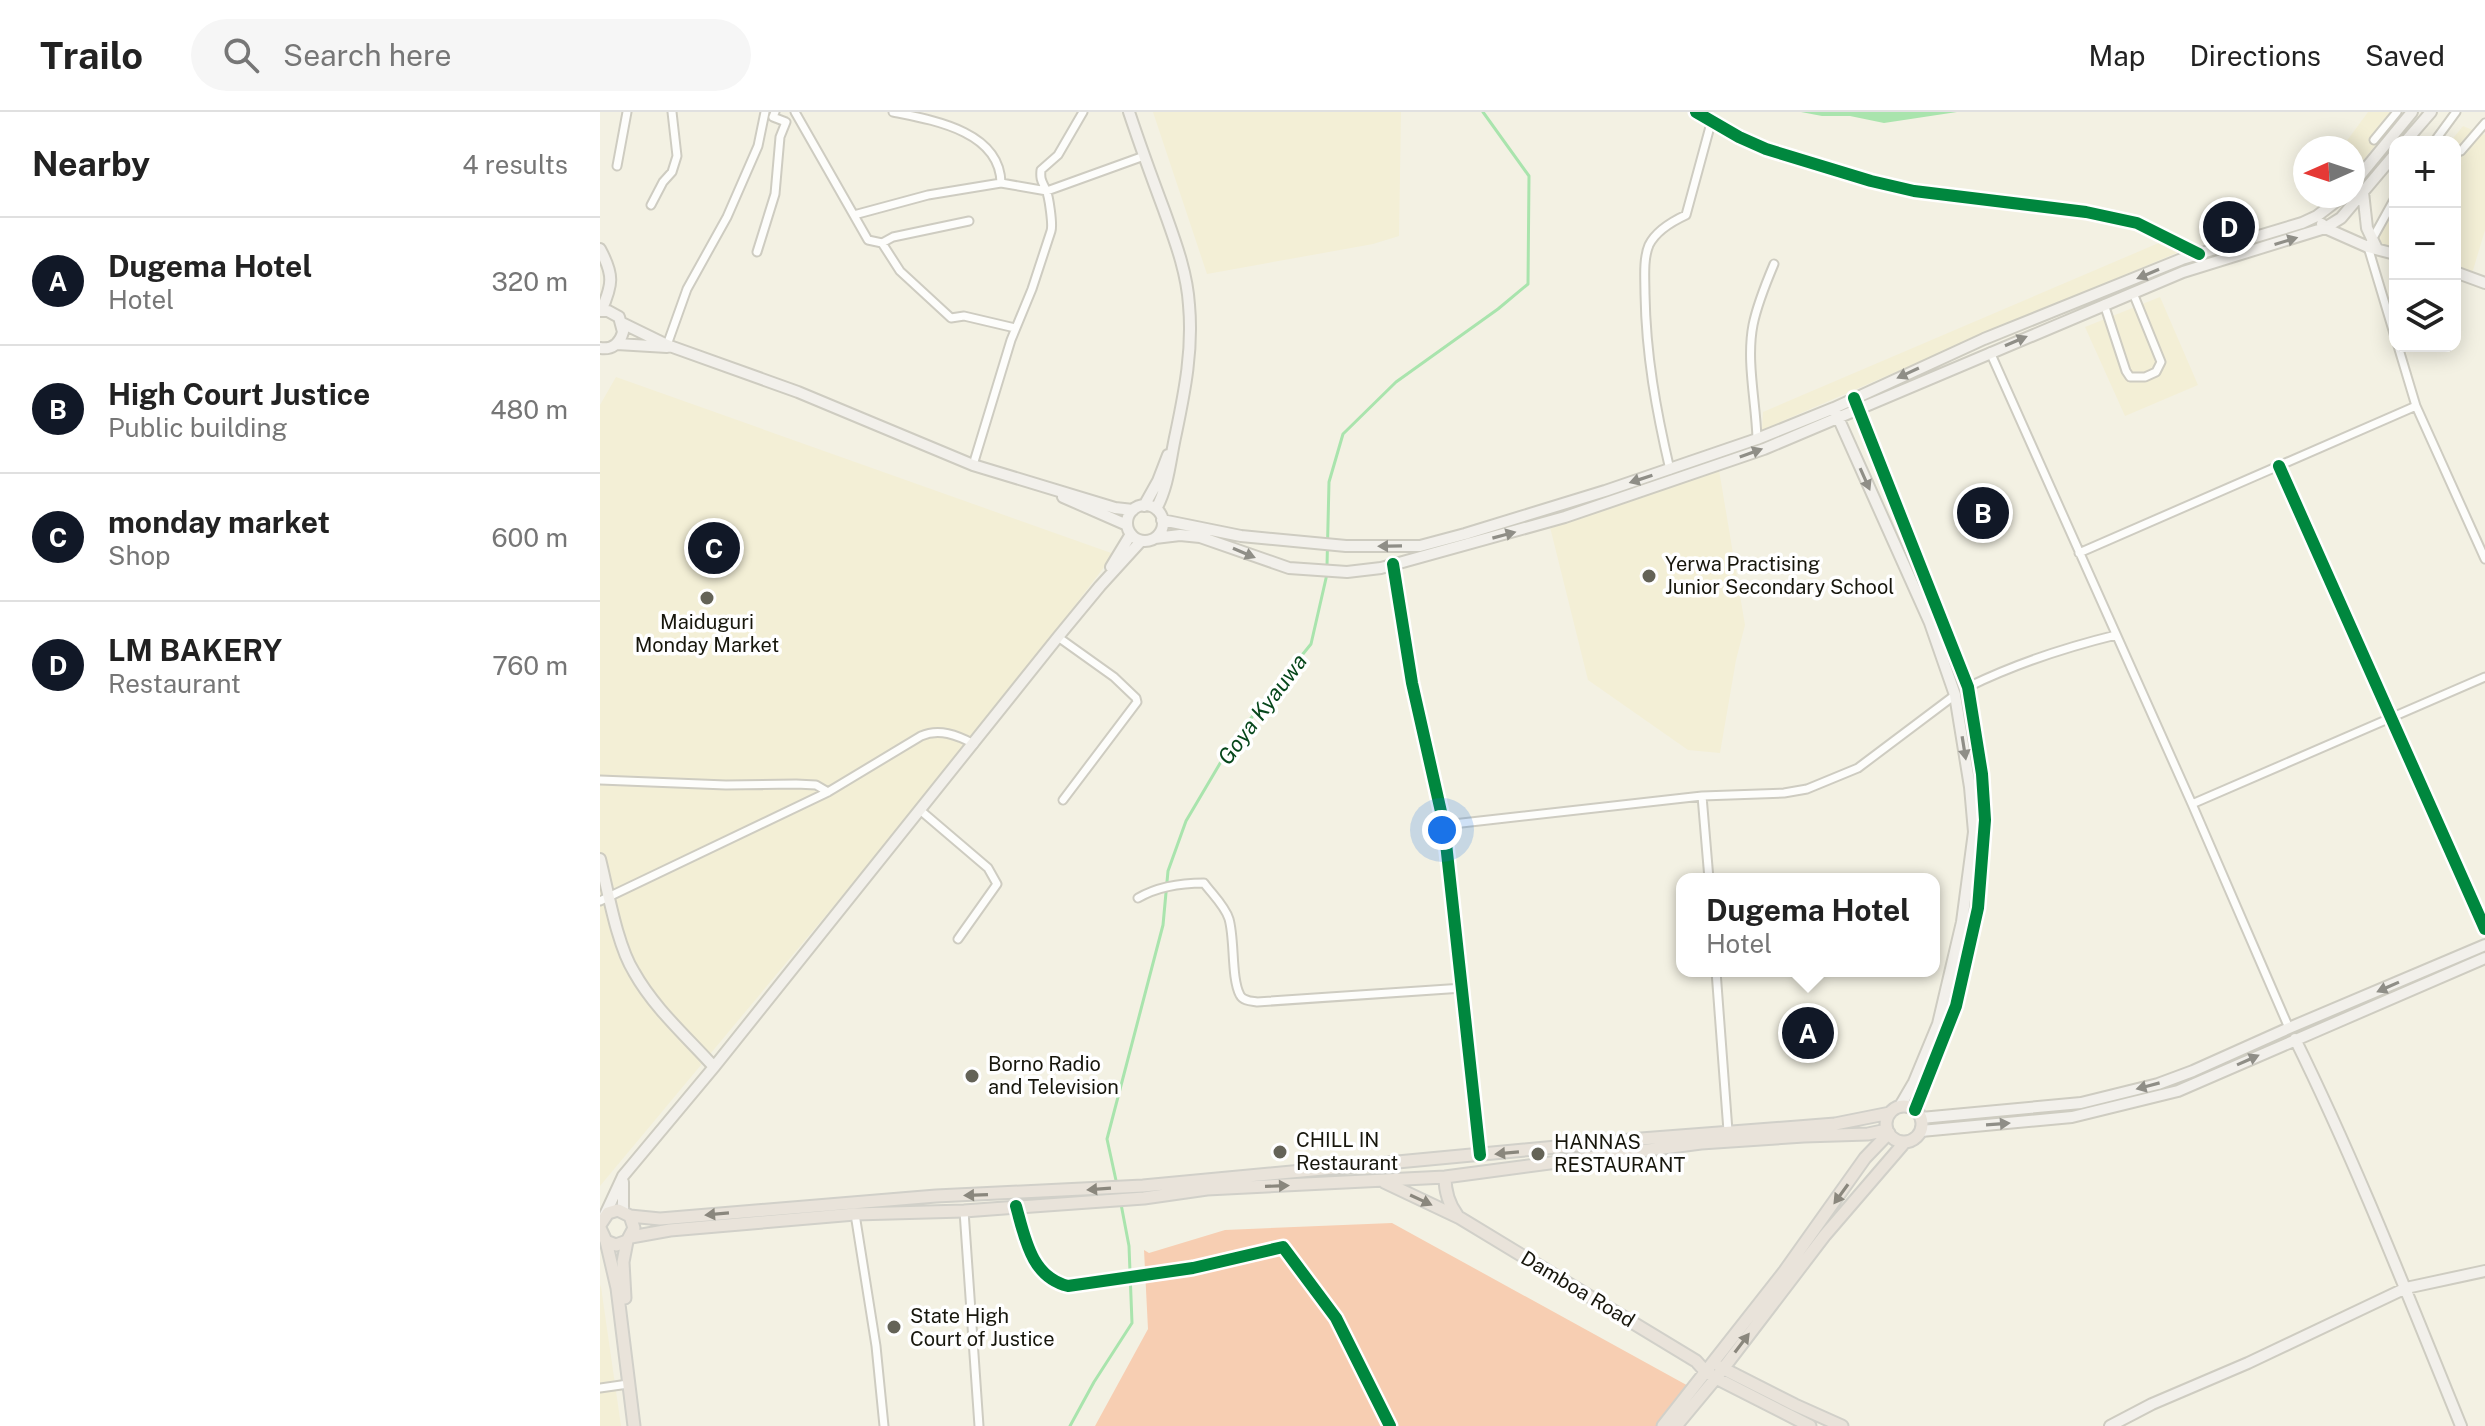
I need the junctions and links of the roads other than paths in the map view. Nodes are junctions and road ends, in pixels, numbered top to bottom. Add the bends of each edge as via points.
1 (627, 112) edge
2 (672, 112) edge
3 (765, 112) edge
4 (775, 112) edge
5 (795, 112) edge
6 (893, 112) edge
7 (1083, 112) edge
8 (1129, 112) edge
9 (1696, 112) edge
10 (2397, 112) edge
11 (2412, 112) edge
12 (2431, 112) edge
13 (2456, 112) edge
14 (904, 113) edge
15 (1711, 123) junction
16 (2485, 123) edge
17 (2410, 136) edge
18 (2438, 136) edge
19 (2374, 140) dead end
20 (2461, 151) edge
21 (1144, 156) junction
22 (2389, 161) edge
23 (617, 166) dead end
24 (2365, 169) edge
25 (1001, 183) junction
26 (2365, 190) edge
27 (1047, 191) junction
28 (651, 205) dead end
29 (2327, 208) edge
30 (2349, 208) edge
31 (2364, 208) edge
32 (2390, 208) edge
33 (854, 215) junction
34 (2317, 216) junction
35 (969, 221) dead end
36 (2325, 228) junction
37 (882, 243) junction
38 (2372, 245) junction
39 (600, 249) edge
40 (757, 252) dead end
41 (2389, 252) edge
42 (2199, 254) junction
43 (1774, 264) dead end
44 (2461, 274) edge
45 (2485, 283) edge
46 (2133, 293) junction
47 (2104, 304) junction
48 (600, 311) edge
49 (2389, 313) edge
50 (622, 323) junction
51 (1015, 328) junction
52 (617, 344) junction
53 (670, 346) junction
54 (600, 348) edge
55 (1990, 352) junction
56 (2400, 352) edge
57 (1856, 403) junction
58 (2416, 406) junction
59 (1836, 412) junction
60 (1174, 439) junction
61 (1757, 439) junction
62 (973, 465) junction
63 (2279, 466) junction
64 (1670, 470) junction
65 (1048, 489) junction
66 (1144, 506) junction
67 (1156, 509) junction
68 (1133, 510) junction
69 (1162, 520) junction
70 (1129, 530) junction
71 (1155, 538) junction
72 (1141, 541) junction
73 (2079, 553) junction
74 (2485, 559) edge
75 (1393, 564) junction
76 (1100, 586) junction
77 (2116, 635) junction
78 (1058, 637) junction
79 (2485, 677) edge
80 (1968, 687) junction
81 (1955, 695) junction
82 (2393, 718) junction
83 (974, 744) junction
84 (600, 780) edge
85 (828, 792) junction
86 (1702, 796) junction
87 (1063, 800) dead end
88 (2192, 804) junction
89 (920, 810) junction
90 (1444, 825) junction
91 (600, 859) edge
92 (1708, 873) edge
93 (1138, 898) dead end
94 (605, 899) edge
95 (2485, 929) edge
96 (958, 939) dead end
97 (2485, 945) edge
98 (2485, 958) edge
99 (1716, 977) edge
100 (1463, 988) junction
101 (2289, 1028) junction
102 (2295, 1039) junction
103 (714, 1067) junction
104 (1895, 1110) junction
105 (1919, 1119) junction
106 (1728, 1131) junction
107 (1888, 1132) junction
108 (1854, 1135) junction
109 (1905, 1142) junction
110 (1480, 1155) junction
111 (1865, 1158) junction
112 (623, 1176) junction
113 (1445, 1177) junction
114 (1383, 1182) junction
115 (1143, 1192) junction
116 (1055, 1197) junction
117 (1016, 1206) junction
118 (964, 1211) junction
119 (626, 1214) junction
120 (855, 1214) junction
121 (1460, 1218) junction
122 (602, 1228) edge
123 (629, 1239) junction
124 (2485, 1271) edge
125 (2406, 1288) junction
126 (1708, 1367) junction
127 (1719, 1373) junction
128 (628, 1384) junction
129 (600, 1388) edge
130 (634, 1426) edge
131 (641, 1426) edge
132 (884, 1426) edge
133 (979, 1426) edge
134 (1390, 1426) edge
135 (1663, 1426) edge
136 (1676, 1426) edge
137 (1810, 1426) edge
138 (1842, 1426) edge
139 (2110, 1426) edge
140 (2461, 1426) edge

1 - 23 street
2 - 28 street via 677,156
3 - 53 street via 758,146 687,289
4 - 40 street via 773,117 786,122 775,194
5 - 33 street
6 - 14 street
7 - 27 street via 1058,155 1041,170
8 - 21 main road
9 - 15 street
10 - 19 street
11 - 24 main road
12 - 17 main road
13 - 18 street
14 - 25 street via 956,128 982,144 995,159
15 - 42 street via 1766,149 1871,181 2137,223
15 - 64 street via 1686,215 1672,221 1649,246 1645,270 1650,375
16 - 20 street
21 - 27 street
21 - 60 main road via 1176,244 1189,302 1186,385
22 - 26 main road
25 - 27 street
25 - 33 street
27 - 51 street via 1051,231
29 - 34 main road
30 - 36 main road
31 - 38 main road
32 - 38 street
33 - 37 street via 868,240
34 - 36 main road
34 - 42 main road
35 - 37 street
36 - 38 main road
46 -> 36 main road
37 - 51 street via 900,271 951,318
38 - 41 main road
38 - 49 street
39 - 48 main road via 611,277
42 -> 57 main road via 1984,339
43 - 61 street via 1753,323
44 - 45 main road
46 - 47 main road
46 - 47 street via 2161,362 2145,377 2130,377 2126,371
55 -> 47 main road
48 - 50 main road via 614,313
50 - 52 main road
50 - 53 main road
51 - 62 street
52 - 53 main road
52 - 54 main road
53 - 62 main road
55 - 57 main road
55 - 73 street
56 - 58 street
57 - 59 main road
57 - 80 main road
58 - 63 street
58 - 74 street
59 - 61 main road
75 -> 59 main road via 1565,517 1764,449
59 -> 81 main road via 1930,623
60 - 66 main road
60 - 67 main road via 1170,472
61 - 64 main road
62 - 65 main road
63 - 73 street
63 - 82 street
64 -> 69 main road via 1420,546 1295,542
65 - 68 main road
65 - 70 main road
66 - 67 main road
66 - 68 main road
67 - 69 main road
68 - 70 main road
69 - 71 main road
70 - 72 main road
70 - 76 main road
71 - 72 main road
71 -> 75 main road via 1200,537 1289,568 1347,572
72 - 76 main road
73 - 77 street
75 - 90 street via 1412,683
76 - 78 main road
77 - 80 street via 2012,665
77 - 88 street
78 - 83 main road
78 - 87 street via 1114,677 1137,702
79 - 82 street
80 - 105 main road via 1985,820 1978,908 1956,1006
81 - 86 street via 1843,776 1784,793
81 -> 104 main road via 1974,832 1962,922 1938,1024 1914,1082
82 - 88 street
82 - 95 street
83 - 85 street via 933,731
83 - 89 main road
84 - 85 street via 816,785
85 - 94 street
86 - 90 street
86 - 92 street
88 - 101 street
89 - 96 street via 988,868 997,884
89 - 103 main road
90 - 100 street
91 - 94 main road
93 - 100 street via 1185,883 1204,883 1228,915 1244,1000
94 - 103 main road via 633,971
97 -> 101 main road
98 - 102 main road
99 - 106 street
100 - 110 street
101 -> 105 main road via 2193,1071 2130,1091 2081,1103
105 -> 102 main road via 2072,1117 2178,1091
102 - 125 main road
103 - 112 main road
104 - 105 main road
104 - 106 main road via 1835,1124
104 - 107 main road via 1887,1118
105 - 109 main road via 1916,1137
106 -> 110 main road
107 - 108 main road
107 - 109 main road
107 - 111 main road
108 - 111 main road via 1866,1148
108 - 113 main road via 1701,1143
127 -> 109 main road
110 - 115 main road
111 -> 126 main road
112 - 119 main road
112 - 122 main road
113 - 114 main road
113 - 121 main road via 1451,1206
115 -> 114 main road
114 -> 121 main road, Damboa Road
115 - 116 main road
116 - 117 main road
116 -> 119 main road via 936,1196 678,1218
117 - 118 main road
117 - 134 street via 1028,1251 1054,1283 1068,1286 1193,1268 1283,1247 1336,1318
118 - 120 main road
118 - 133 street
119 - 122 main road via 612,1211
119 - 123 main road via 633,1224
120 - 123 main road via 670,1230
120 - 132 street
121 - 126 main road, Damboa Road
122 - 123 main road via 616,1245
122 - 128 main road via 617,1288
123 - 131 main road via 624,1292
124 - 125 main road
125 - 139 main road
125 - 140 main road
126 - 127 main road, Damboa Road
126 - 135 main road
127 - 136 main road
127 - 137 main road, Damboa Road
127 - 138 main road, Damboa Road
128 - 129 street
128 - 130 main road

